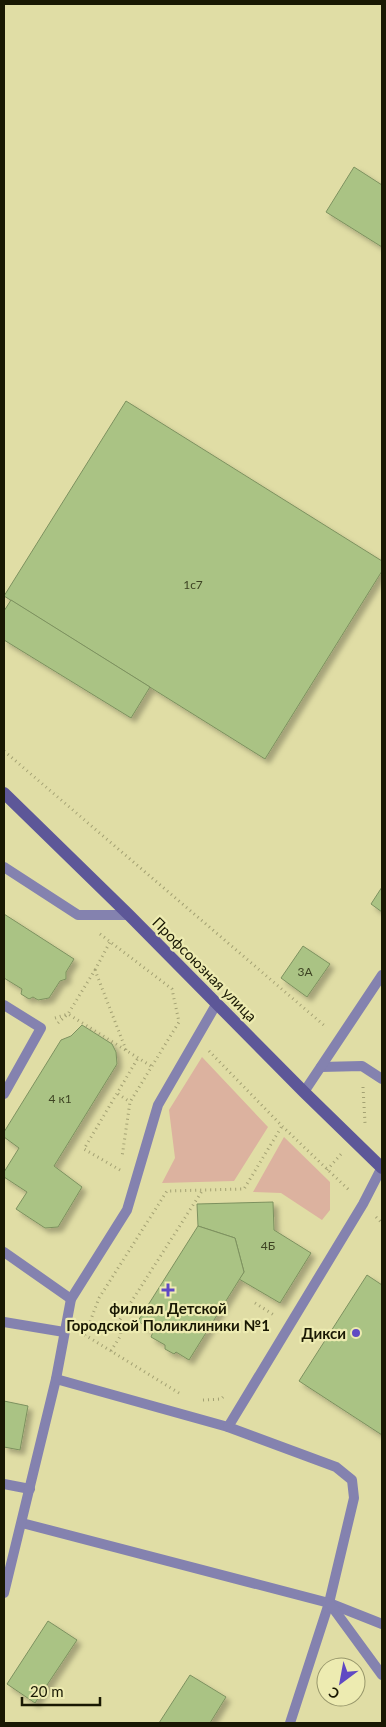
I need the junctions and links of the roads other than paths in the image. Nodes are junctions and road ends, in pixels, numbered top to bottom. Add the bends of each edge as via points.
1 (4, 793) edge
2 (4, 867) edge
3 (129, 915) junction
4 (382, 975) edge
5 (217, 1003) junction
6 (4, 1005) edge
7 (321, 1067) junction
8 (382, 1079) edge
9 (304, 1092) junction
10 (4, 1094) edge
11 (382, 1168) edge
12 (4, 1252) edge
13 (71, 1299) junction
14 (4, 1322) edge
15 (64, 1332) junction
16 (56, 1379) junction
17 (228, 1427) junction
18 (4, 1484) edge
19 (30, 1489) junction
20 (22, 1523) junction
21 (4, 1593) edge
22 (329, 1603) junction
23 (382, 1624) edge
24 (382, 1675) edge
25 (290, 1723) edge

1 - 3 main road, Профсоюзная улица
2 - 3 lane via 78,915
3 - 5 main road, Профсоюзная улица
4 - 7 lane
5 - 9 main road, Профсоюзная улица
5 - 13 lane via 158,1105 127,1210
6 - 10 lane via 41,1028
7 - 8 lane via 362,1066
7 - 9 lane
9 - 11 main road, Профсоюзная улица
11 - 17 lane
12 - 13 lane
13 - 15 lane
14 - 15 lane
15 - 16 lane
16 - 17 lane
16 - 19 lane
17 - 22 lane via 336,1467 352,1480 354,1498
18 - 19 lane
19 - 20 lane
20 - 21 lane
20 - 22 lane
22 - 23 lane
22 - 24 lane
22 - 25 lane

